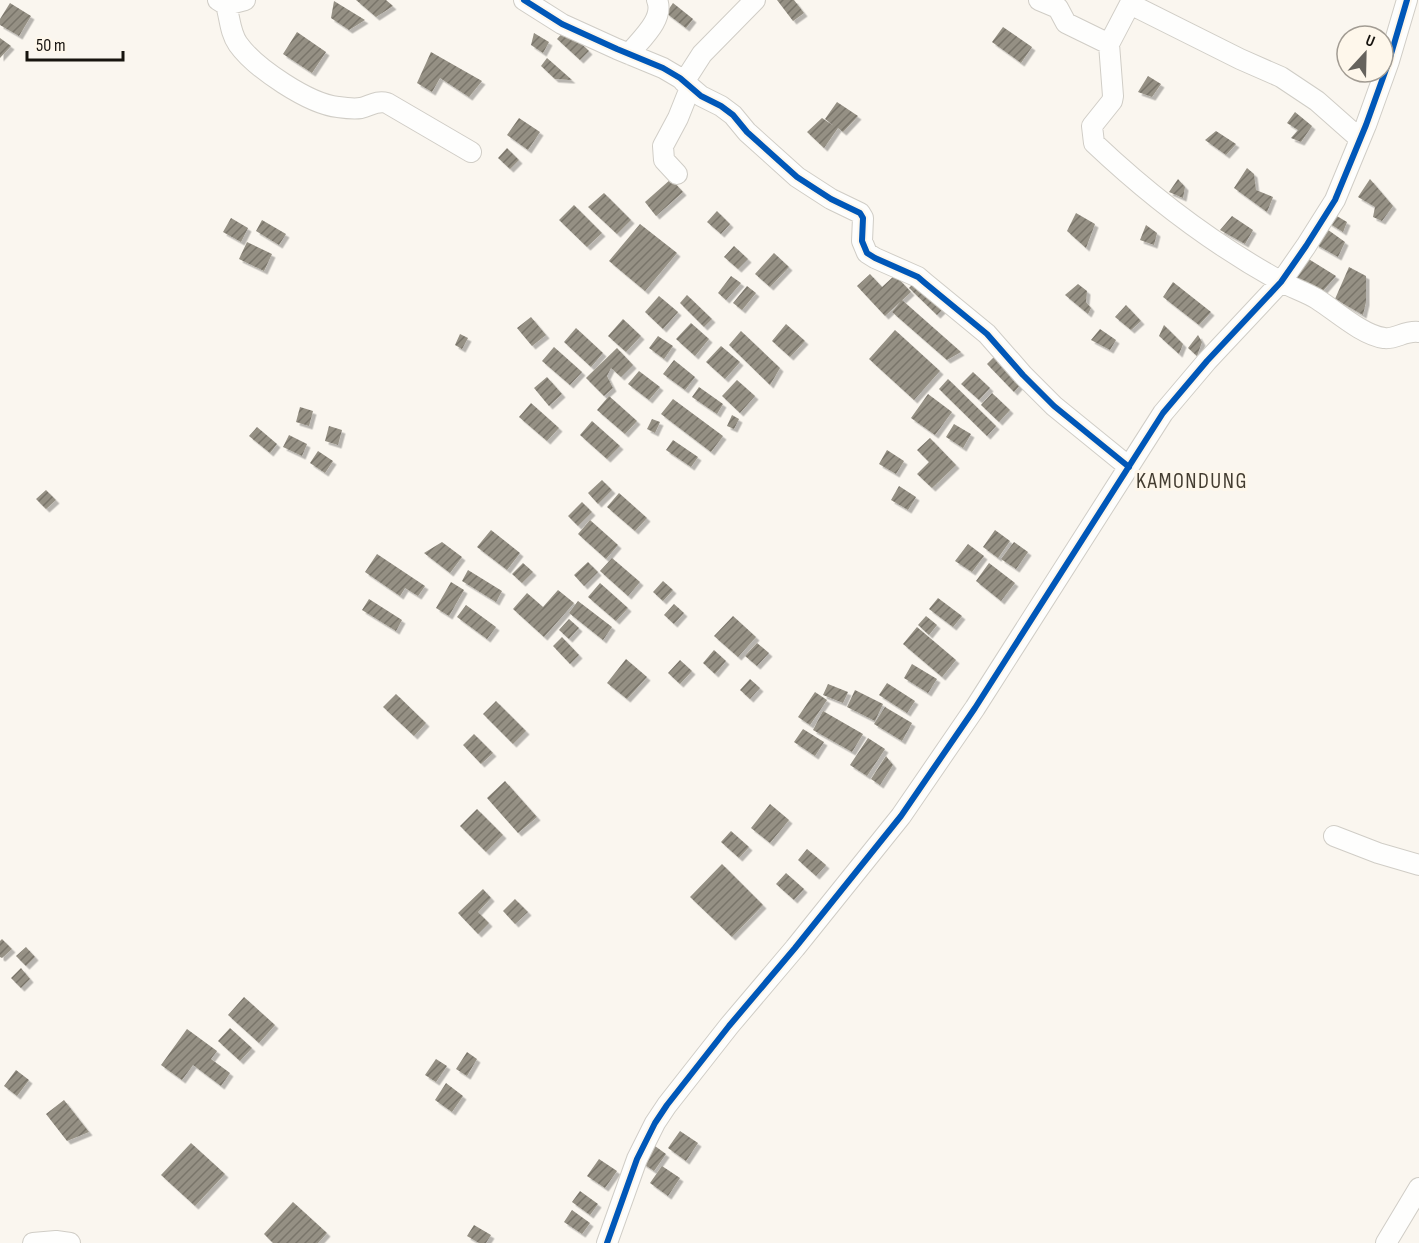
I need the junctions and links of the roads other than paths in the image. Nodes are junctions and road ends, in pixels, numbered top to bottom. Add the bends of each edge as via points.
1 (245, 0) edge
2 (524, 0) edge
3 (657, 0) edge
4 (755, 0) edge
5 (1039, 0) edge
6 (1407, 0) edge
7 (1131, 2) edge
8 (222, 3) edge
9 (1109, 44) junction
10 (629, 54) junction
11 (687, 85) junction
12 (1360, 139) junction
13 (471, 152) dead end
14 (677, 174) dead end
15 (1281, 282) junction
16 (1419, 332) edge
17 (1129, 467) junction
18 (1334, 836) dead end
19 (1419, 865) edge
20 (1419, 1188) edge
21 (33, 1243) edge
22 (70, 1243) edge
23 (607, 1243) edge
24 (1386, 1243) edge

1 - 8 street
2 - 10 street via 562,24
3 - 10 street via 657,17
4 - 11 street via 702,54
5 - 9 street via 1058,8 1072,28
6 - 12 street
7 - 9 street
7 - 12 street via 1288,81
8 - 13 street via 238,45 260,67 298,93 334,107 361,108 382,101
9 - 15 street via 1113,96 1092,126 1094,143 1128,175 1215,241
10 - 11 street via 663,68
11 - 14 street via 678,118 663,146 664,160
11 - 17 street via 734,115 797,177 861,213 862,241 867,253 918,277 987,334 1054,406
12 - 15 street via 1335,200
15 - 16 street via 1315,298 1375,336 1389,339
15 - 17 street via 1163,413
17 - 23 street via 901,816 655,1123 637,1159
18 - 19 street
20 - 24 street
21 - 22 street

